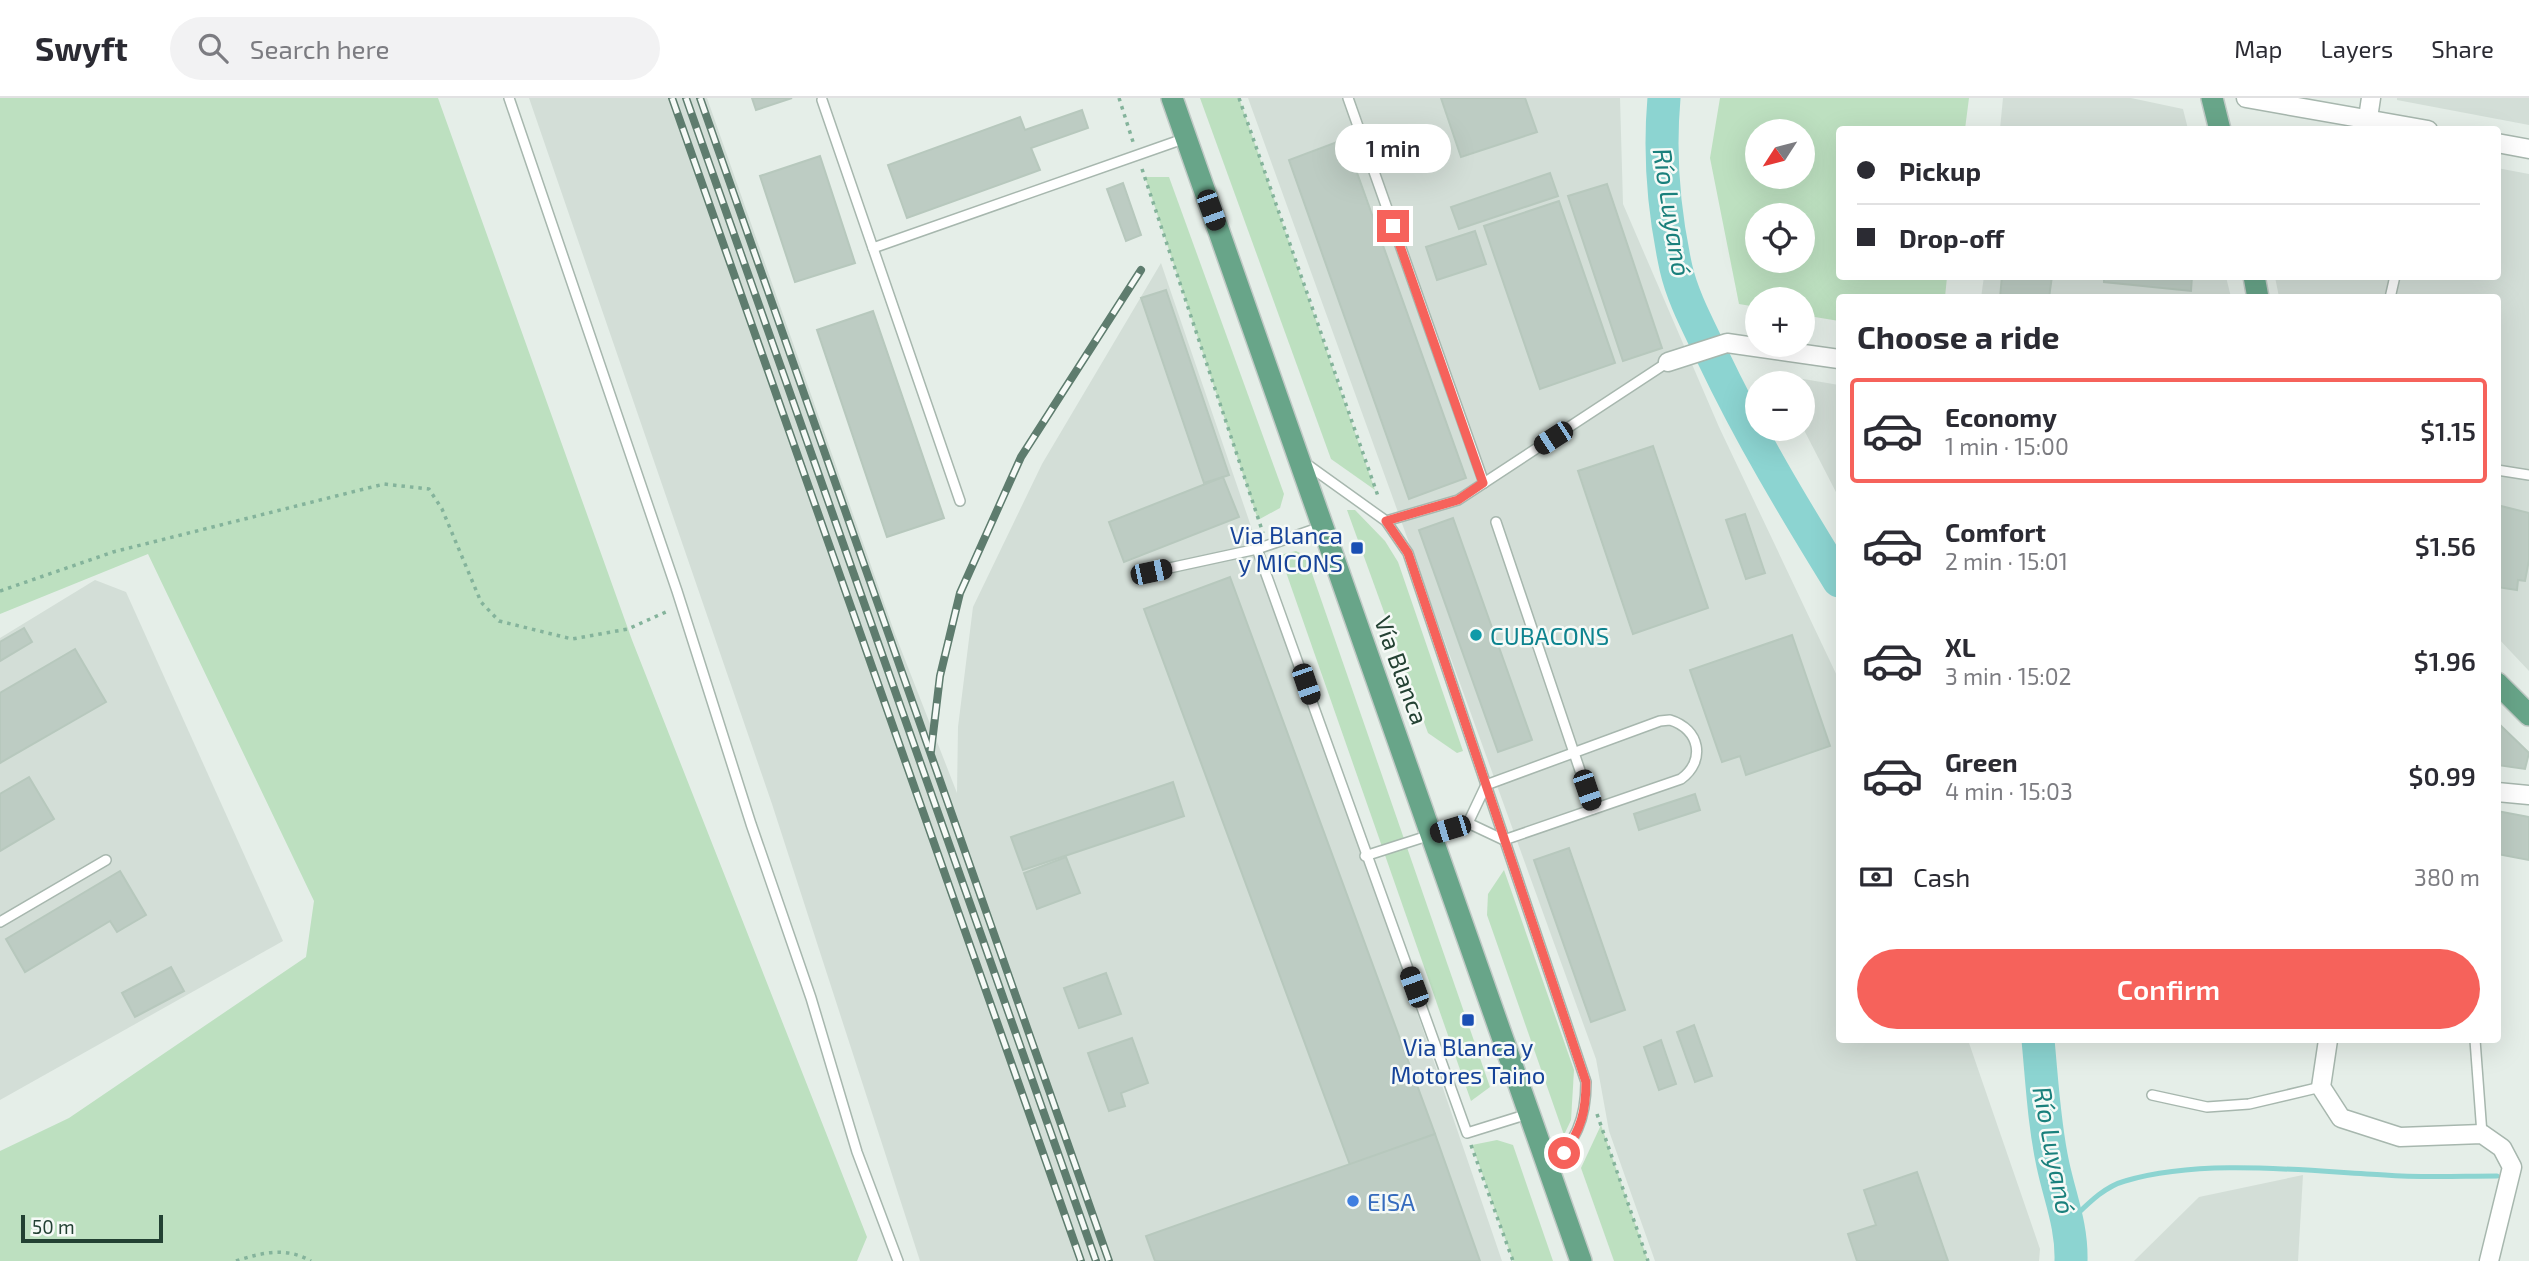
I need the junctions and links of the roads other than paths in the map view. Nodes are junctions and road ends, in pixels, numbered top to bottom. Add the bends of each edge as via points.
1 (509, 98) edge
2 (1172, 98) edge
3 (1348, 98) edge
4 (2212, 98) edge
5 (2246, 98) edge
6 (2371, 98) edge
7 (821, 100) dead end
8 (2368, 118) junction
9 (2219, 126) edge
10 (2408, 126) edge
11 (1186, 138) junction
12 (2501, 144) edge
13 (2529, 149) edge
14 (873, 248) junction
15 (1836, 358) edge
16 (1668, 362) joint
17 (1299, 458) junction
18 (2501, 471) edge
19 (2529, 475) edge
20 (1483, 483) junction
21 (960, 501) dead end
22 (1386, 521) junction
23 (1496, 522) dead end
24 (1322, 526) junction
25 (1262, 547) junction
26 (1151, 572) dead end
27 (2501, 687) edge
28 (2529, 715) edge
29 (1574, 752) junction
30 (1486, 785) junction
31 (2501, 792) edge
32 (2529, 795) edge
33 (1593, 809) junction
34 (1468, 823) junction
35 (1432, 835) junction
36 (1504, 840) junction
37 (1365, 856) junction
38 (106, 860) dead end
39 (0, 922) edge
40 (2328, 1043) edge
41 (2474, 1043) edge
42 (2321, 1087) junction
43 (2152, 1095) dead end
44 (1530, 1113) junction
45 (2482, 1134) junction
46 (1550, 1172) junction
47 (898, 1261) edge
48 (1581, 1261) edge
49 (2489, 1261) edge

1 - 47 lane via 682,605 857,1152
2 - 11 main road, Vía Blanca
3 - 20 lane
4 - 9 main road
5 - 8 street
6 - 8 street
7 - 14 lane
8 - 10 street
11 - 14 lane
11 - 17 main road, Vía Blanca
12 - 13 street
14 - 21 lane
15 - 16 street via 1727,344
16 - 20 lane
17 - 22 lane
17 - 24 main road, Vía Blanca
18 - 19 lane
20 - 22 lane via 1458,500
22 - 30 lane via 1408,553
23 - 29 lane
24 - 25 lane
24 - 35 main road, Vía Blanca
25 - 26 lane
25 - 37 lane
27 - 28 main road
29 - 30 lane
29 - 33 lane
29 - 33 lane via 1660,721 1688,728 1697,746 1694,766 1681,779
30 - 34 lane
30 - 36 lane
31 - 32 street
33 - 36 lane
34 - 35 lane
34 - 36 lane
35 - 37 lane
35 - 44 main road, Vía Blanca
36 - 46 lane via 1586,1082 1586,1110 1577,1135
37 - 44 lane via 1467,1133
38 - 39 lane
40 - 42 street
41 - 45 lane
42 - 43 lane via 2249,1104 2207,1107
42 - 45 street via 2341,1118 2400,1137
44 - 46 main road, Vía Blanca
45 - 49 street via 2502,1147 2512,1167
46 - 48 main road, Vía Blanca

